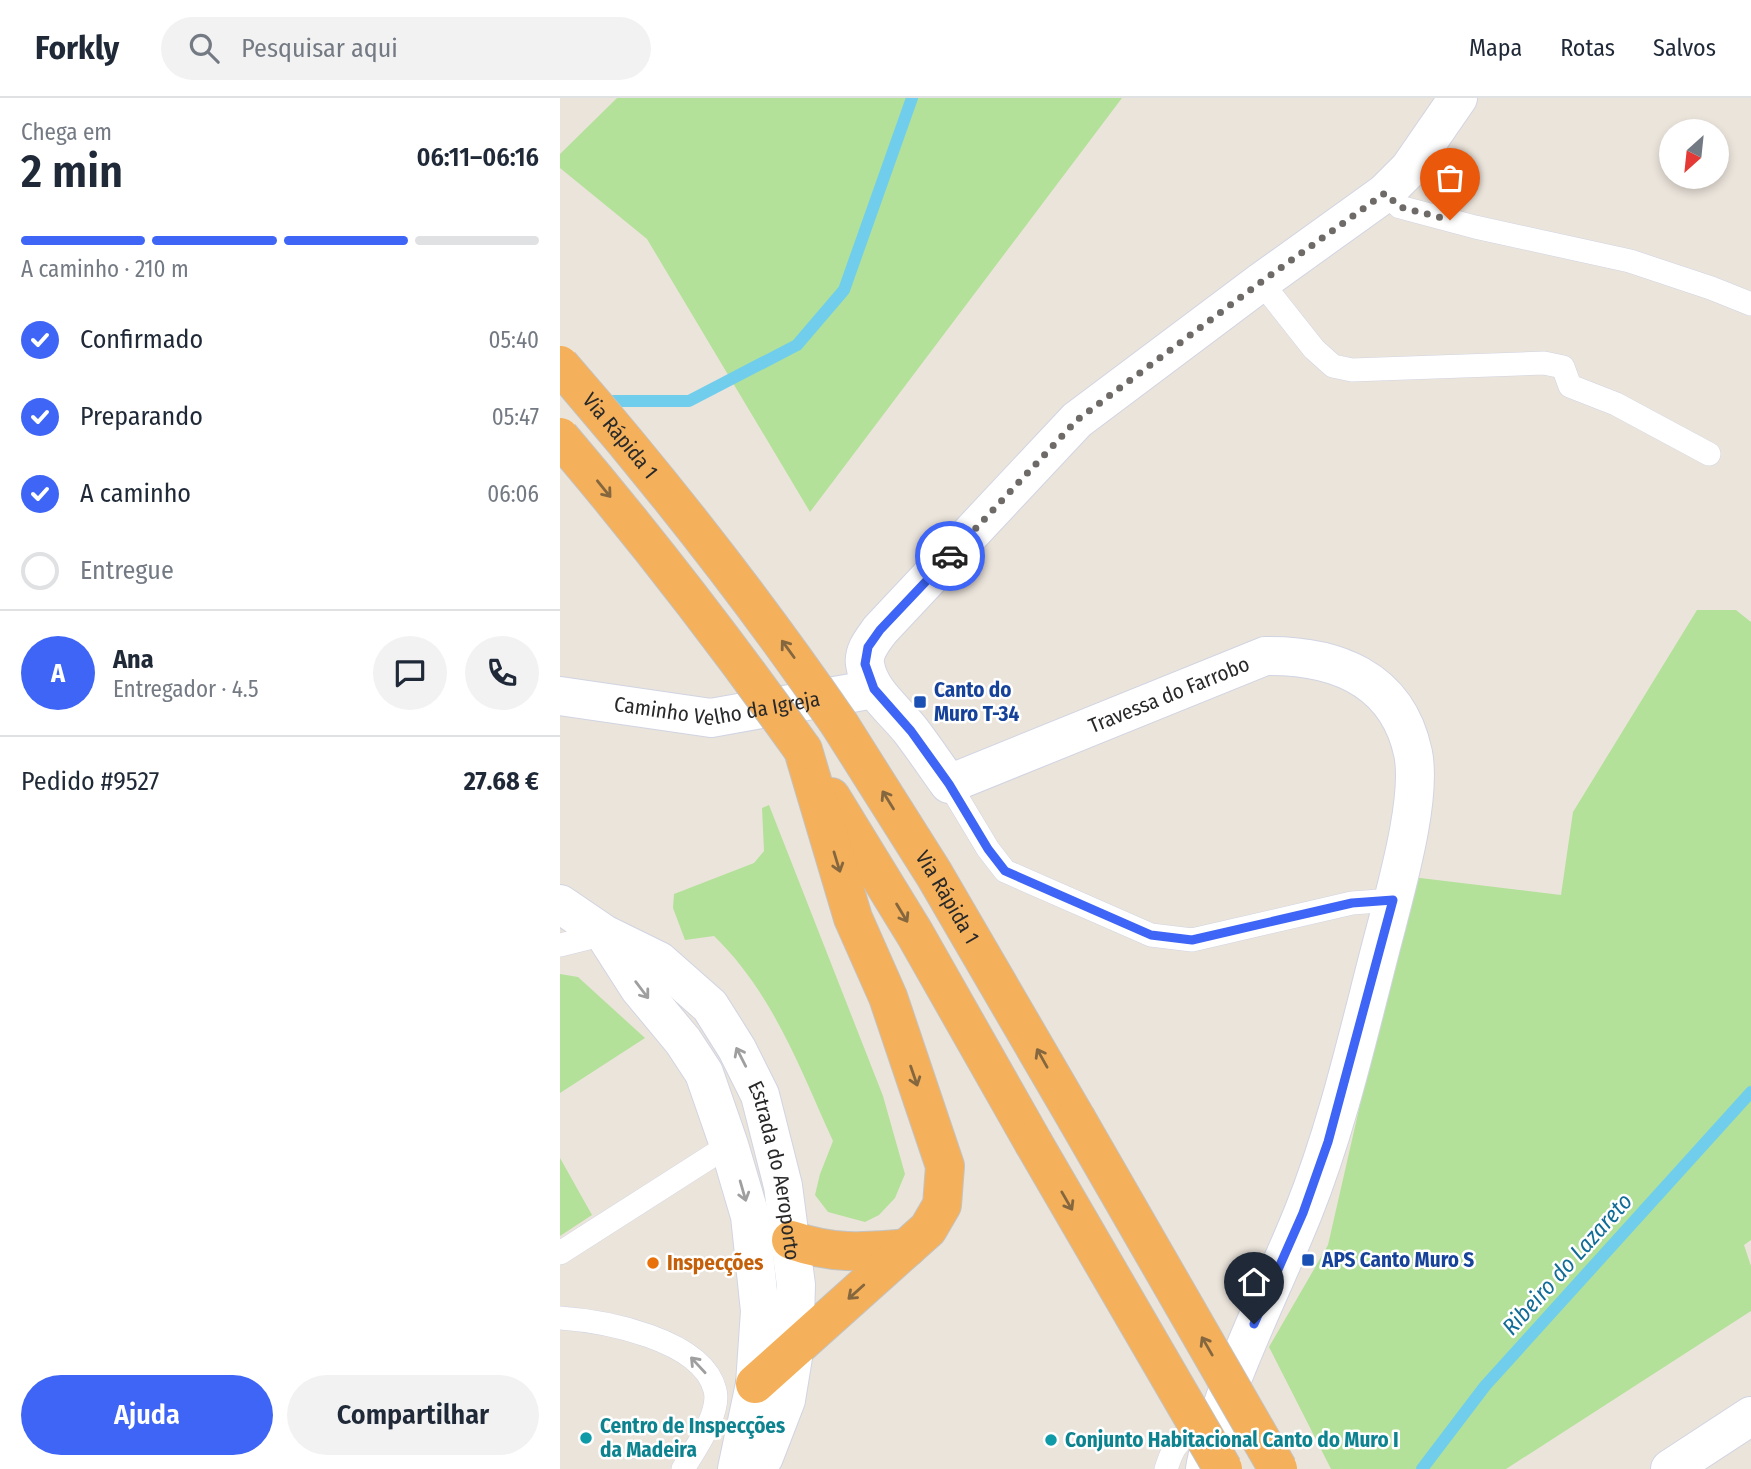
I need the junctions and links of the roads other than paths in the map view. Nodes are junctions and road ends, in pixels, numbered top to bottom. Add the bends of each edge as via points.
1 (1458, 98) edge
2 (1385, 193) junction
3 (1261, 282) junction
4 (1751, 304) edge
5 (560, 365) edge
6 (560, 437) edge
7 (1709, 454) dead end
8 (874, 689) junction
9 (560, 696) edge
10 (803, 750) junction
11 (949, 784) junction
12 (1393, 900) junction
13 (560, 904) edge
14 (604, 934) junction
15 (560, 945) edge
16 (729, 1145) junction
17 (790, 1240) junction
18 (907, 1248) junction
19 (560, 1253) edge
20 (560, 1318) edge
21 (794, 1351) junction
22 (755, 1384) junction
23 (1751, 1416) edge
24 (1212, 1461) edge
25 (684, 1469) edge
26 (737, 1469) edge
27 (755, 1469) edge
28 (1166, 1469) edge
29 (1278, 1469) edge
30 (1670, 1469) edge

1 - 2 street via 1409,169
2 - 3 street
2 - 4 lane via 1400,207 1630,261
3 - 7 lane via 1333,366 1352,370 1544,363 1563,367 1570,386 1616,404
3 - 8 street via 1077,420 880,630 865,657
29 -> 5 highway, Via Rápida 1, bridge via 934,874 841,725 709,545
6 -> 10 highway, bridge via 674,575
8 - 9 street, Caminho Velho da Igreja via 711,718
8 - 11 street
10 -> 18 highway via 853,918 888,997 945,1166 942,1205 928,1229
10 -> 24 highway, bridge via 915,934
11 - 12 lane via 1005,871 1151,935 1192,940 1352,903
11 - 12 street, Travessa do Farrobo via 1265,656 1329,662 1376,687 1396,713 1414,756 1414,796
12 - 24 street, Travessa do Farrobo via 1328,1142 1303,1213 1244,1346
13 - 14 street, Estrada do Aeroporto
14 - 15 lane
14 -> 16 street, Estrada do Aeroporto via 704,1073
17 -> 14 street, Estrada do Aeroporto via 783,1186 760,1095 737,1049 710,1006 659,961
16 - 19 lane
16 -> 22 street, Estrada do Aeroporto via 750,1216 760,1311
17 - 18 highway via 826,1251 855,1253
17 - 21 street, Estrada do Aeroporto via 796,1285
18 -> 21 highway
25 -> 20 lane via 710,1423 715,1391 701,1364 664,1340 582,1319
21 - 22 highway
21 - 27 street, Estrada do Aeroporto via 786,1400
22 - 26 street, Estrada do Aeroporto
23 - 30 street
24 - 28 lane via 1189,1436 1174,1447

